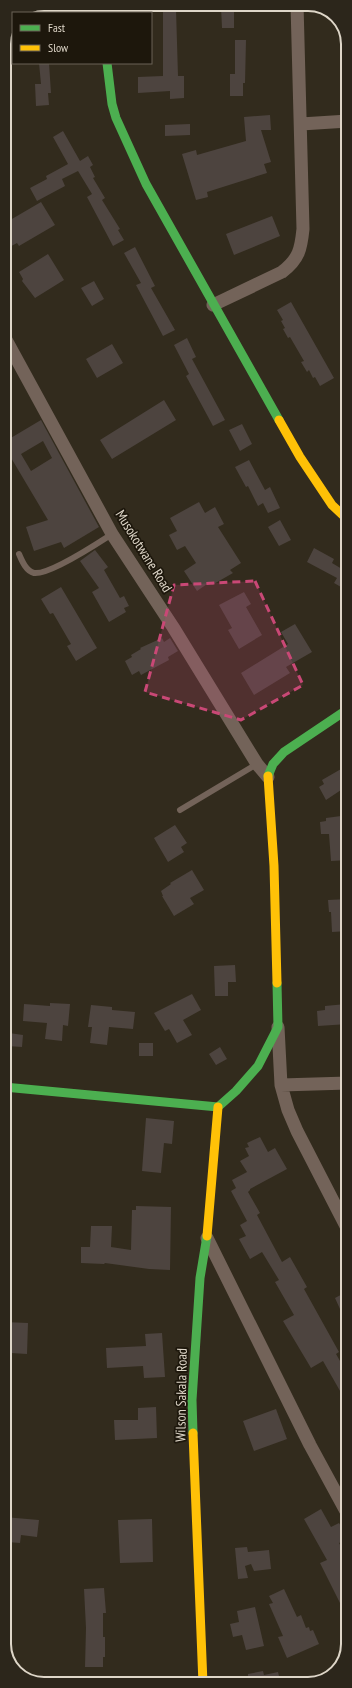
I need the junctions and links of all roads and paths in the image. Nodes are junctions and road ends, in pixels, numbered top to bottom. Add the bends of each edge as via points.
1 (297, 11) edge
2 (107, 64) edge
3 (341, 121) edge
4 (301, 124) junction
5 (213, 305) junction
6 (11, 349) edge
7 (341, 513) edge
8 (112, 534) junction
9 (19, 554) dead end
10 (341, 714) edge
11 (257, 764) junction
12 (268, 777) junction
13 (180, 810) dead end
14 (278, 1027) junction
15 (341, 1083) edge
16 (281, 1085) junction
17 (11, 1088) edge
18 (218, 1107) junction
19 (341, 1216) edge
20 (207, 1238) junction
21 (341, 1502) edge
22 (203, 1677) edge

1 - 4 street
2 - 5 street via 112,104 122,132 146,184
3 - 4 street
4 - 5 street via 303,229 298,255 282,272
5 - 7 street via 300,457 332,505
6 - 8 street, Musokotwane Road
8 - 9 lane via 43,572 34,573 27,569
8 - 11 street, Musokotwane Road via 173,626
10 - 12 street via 284,752 273,764
11 - 12 street, Musokotwane Road
11 - 13 lane
12 - 14 street via 274,866
14 - 16 street
14 - 18 street via 258,1066 236,1092
15 - 16 street
16 - 19 street via 297,1131
17 - 18 street
18 - 20 street, Wilson Sakala Road
20 - 21 street
20 - 22 street, Wilson Sakala Road via 200,1278 192,1400

